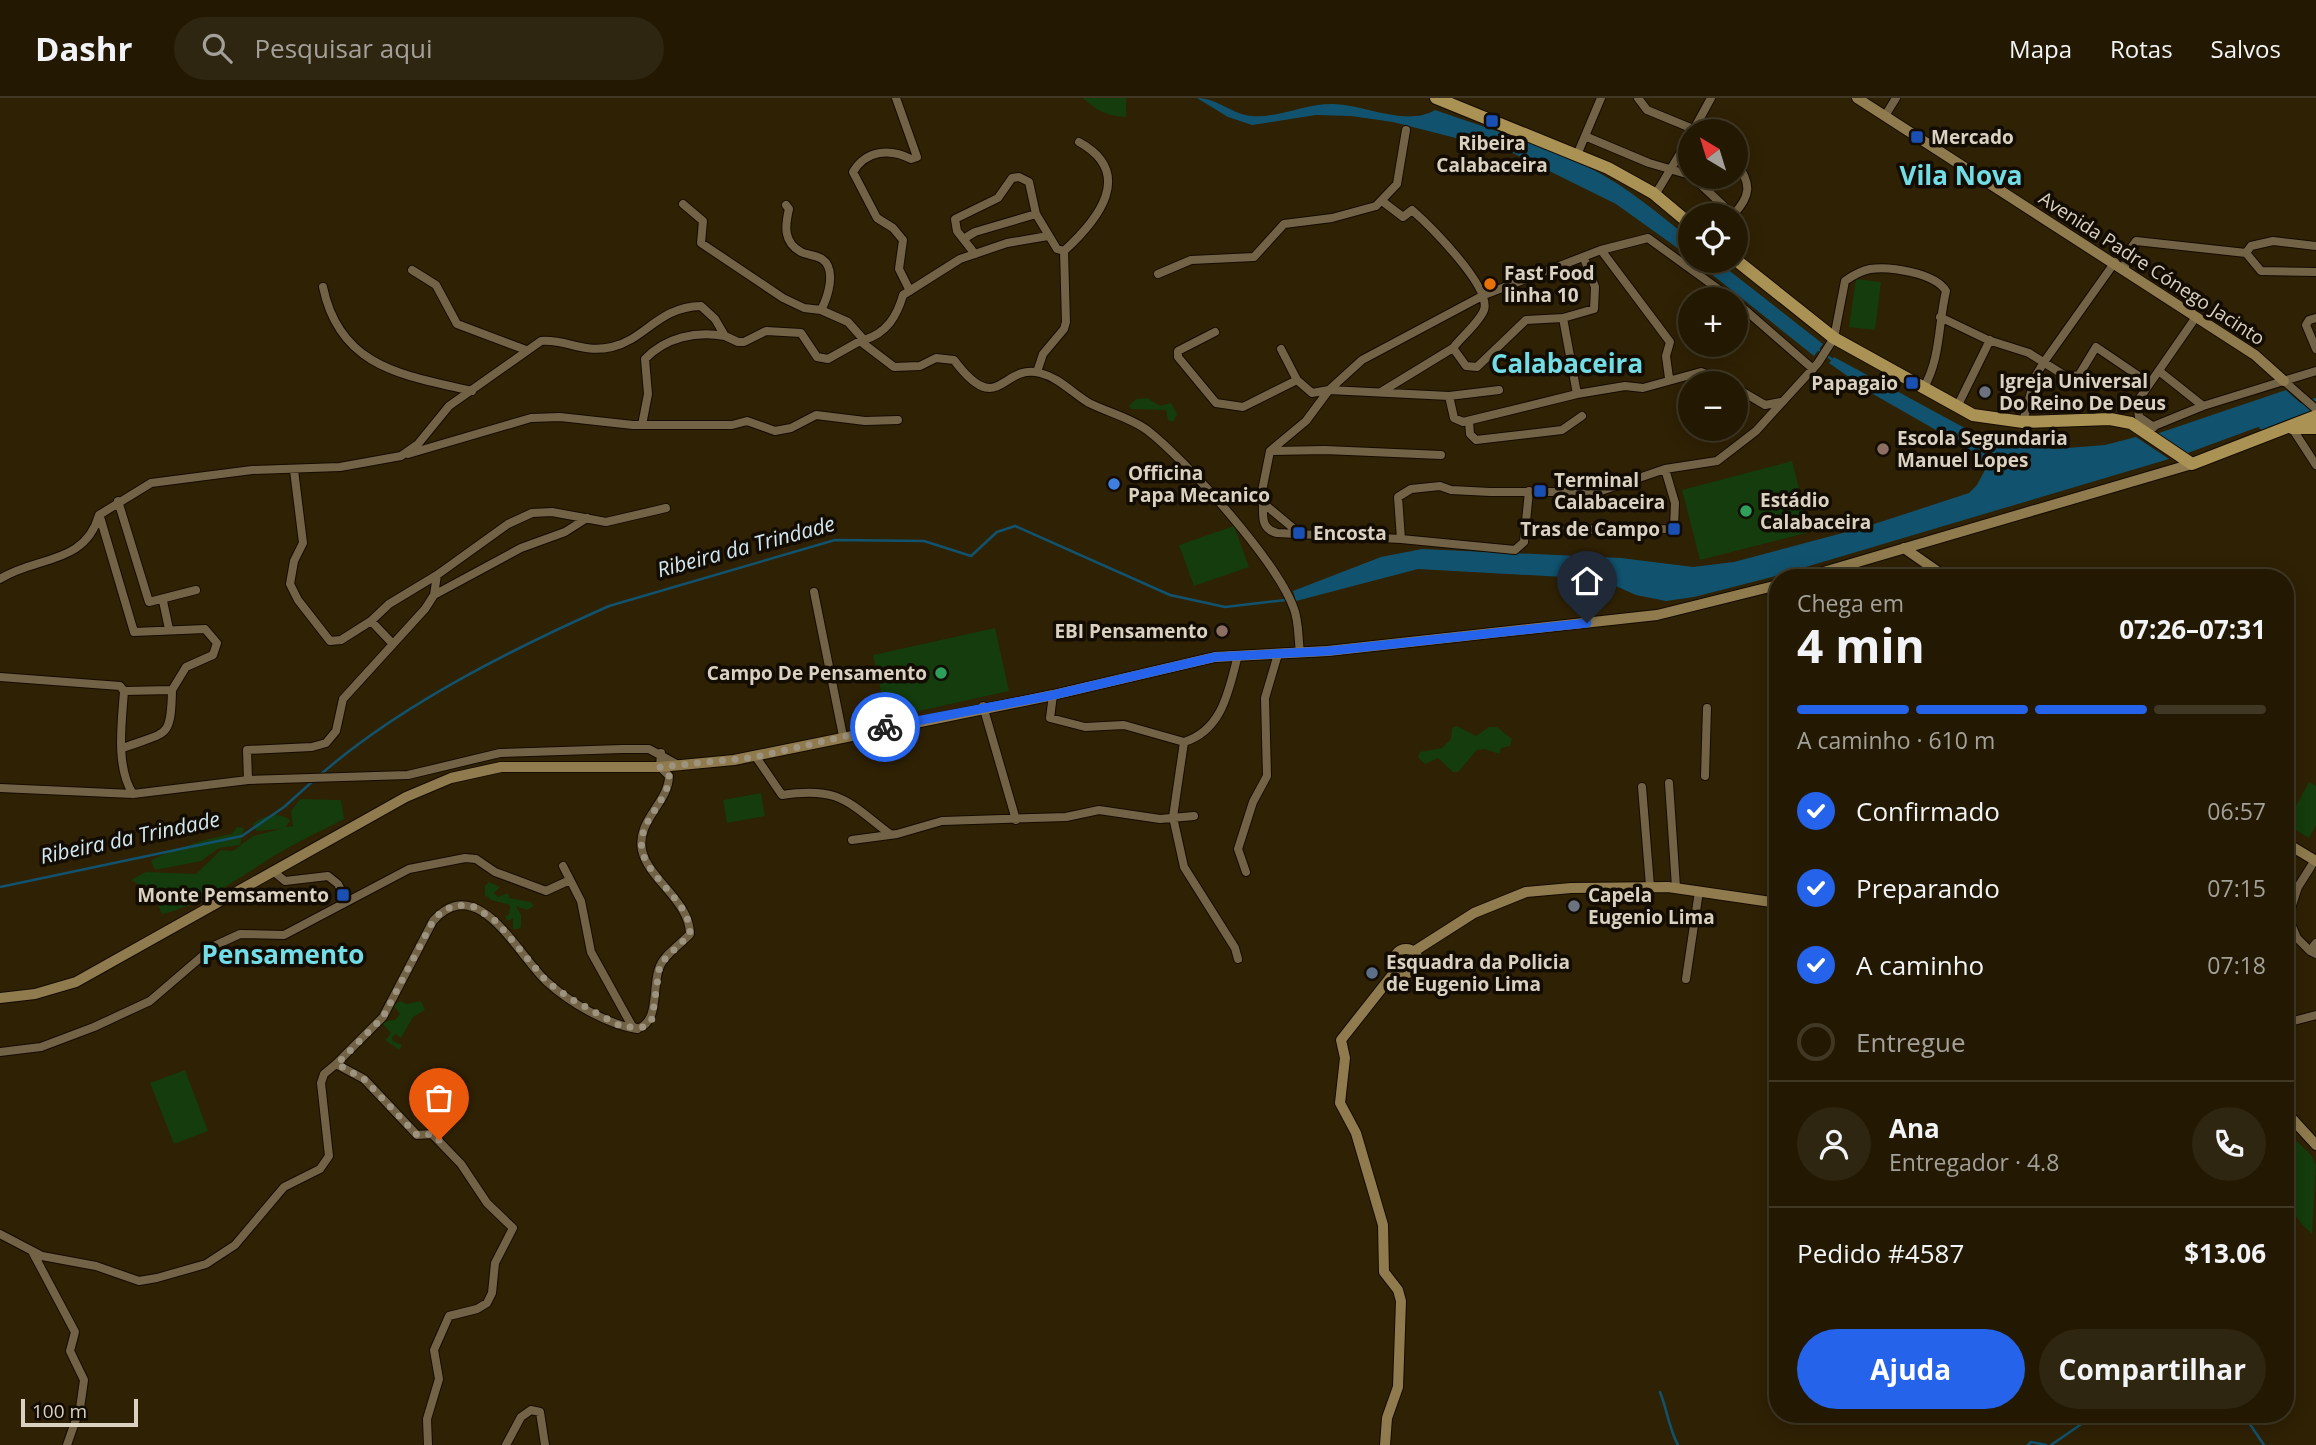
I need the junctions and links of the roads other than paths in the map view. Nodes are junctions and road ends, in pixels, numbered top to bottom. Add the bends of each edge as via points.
1 (896, 98) edge
2 (1436, 98) edge
3 (1601, 98) edge
4 (1638, 98) edge
5 (1711, 98) edge
6 (1857, 98) edge
7 (1896, 98) edge
8 (1885, 116) junction
9 (1700, 119) edge
10 (1678, 125) edge
11 (1406, 130) dead end
12 (1587, 137) junction
13 (1079, 142) dead end
14 (1577, 155) junction
15 (1678, 155) edge
16 (1670, 167) junction
17 (1678, 170) edge
18 (1748, 183) edge
19 (1706, 189) edge
20 (1655, 195) junction
21 (1382, 201) junction
22 (683, 204) dead end
23 (786, 205) dead end
24 (1036, 214) junction
25 (1678, 214) edge
26 (1048, 236) junction
27 (965, 238) junction
28 (2316, 246) edge
29 (1601, 250) junction
30 (1064, 251) junction
31 (2246, 253) junction
32 (975, 254) junction
33 (1584, 258) junction
34 (2115, 262) junction
35 (2125, 269) junction
36 (412, 270) dead end
37 (1748, 270) edge
38 (2316, 272) edge
39 (1158, 274) dead end
40 (323, 287) dead end
41 (1715, 287) edge
42 (910, 291) junction
43 (1484, 295) junction
44 (821, 310) junction
45 (1748, 312) edge
46 (1940, 317) junction
47 (2196, 317) junction
48 (1563, 318) junction
49 (2316, 318) edge
50 (1214, 332) dead end
51 (725, 336) junction
52 (1990, 340) junction
53 (863, 341) junction
54 (1832, 342) junction
55 (2315, 346) edge
56 (1453, 348) junction
57 (1281, 349) dead end
58 (526, 350) junction
59 (2044, 362) junction
60 (1816, 366) junction
61 (2159, 371) junction
62 (2316, 371) edge
63 (1037, 372) junction
64 (1678, 376) edge
65 (1669, 378) junction
66 (1297, 380) junction
67 (2284, 381) junction
68 (2149, 383) junction
69 (1923, 389) junction
70 (1329, 390) junction
71 (1499, 390) dead end
72 (472, 391) junction
73 (1381, 392) junction
74 (1577, 394) junction
75 (1748, 395) edge
76 (1448, 396) junction
77 (1781, 402) junction
78 (2203, 406) junction
79 (1957, 407) junction
80 (2316, 409) edge
81 (1582, 416) dead end
82 (2316, 416) edge
83 (898, 420) dead end
84 (1469, 422) junction
85 (2023, 422) junction
86 (642, 425) junction
87 (2149, 428) junction
88 (2292, 428) junction
89 (2316, 428) edge
90 (1270, 451) junction
91 (1441, 455) dead end
92 (401, 456) junction
93 (2188, 463) junction
94 (2316, 465) edge
95 (1665, 469) junction
96 (294, 470) junction
97 (1529, 491) junction
98 (118, 501) junction
99 (1263, 503) junction
100 (666, 508) dead end
101 (99, 515) junction
102 (587, 518) junction
103 (1526, 530) junction
104 (1299, 533) junction
105 (1401, 539) junction
106 (1904, 548) junction
107 (1833, 569) edge
108 (1934, 569) edge
109 (437, 575) junction
110 (0, 579) edge
111 (1769, 587) edge
112 (196, 590) dead end
113 (814, 592) dead end
114 (434, 595) junction
115 (163, 601) junction
116 (370, 621) junction
117 (169, 629) junction
118 (393, 643) junction
119 (1300, 652) junction
120 (1238, 654) junction
121 (1278, 654) junction
122 (0, 677) edge
123 (172, 690) junction
124 (124, 691) junction
125 (1053, 695) junction
126 (984, 706) junction
127 (1707, 708) dead end
128 (843, 737) junction
129 (1184, 741) junction
130 (123, 748) junction
131 (661, 753) junction
132 (756, 757) junction
133 (680, 766) junction
134 (660, 767) junction
135 (1704, 776) dead end
136 (248, 780) junction
137 (1669, 783) dead end
138 (1642, 787) dead end
139 (0, 788) edge
140 (133, 794) junction
141 (1194, 816) dead end
142 (1173, 817) junction
143 (1016, 820) junction
144 (890, 834) junction
145 (852, 840) dead end
146 (2294, 848) edge
147 (2316, 860) edge
148 (562, 866) dead end
149 (273, 871) junction
150 (1246, 872) dead end
151 (570, 880) junction
152 (1650, 886) junction
153 (1676, 887) junction
154 (1699, 891) junction
155 (2294, 899) edge
156 (346, 900) junction
157 (1769, 902) edge
158 (2294, 930) edge
159 (2316, 943) edge
160 (1413, 952) junction
161 (2313, 952) edge
162 (1238, 959) dead end
163 (1397, 969) junction
164 (1686, 979) dead end
165 (0, 998) edge
166 (2316, 1015) edge
167 (2294, 1021) edge
168 (637, 1029) junction
169 (0, 1052) edge
170 (337, 1064) junction
171 (2294, 1121) edge
172 (2316, 1145) edge
173 (0, 1234) edge
174 (33, 1253) junction
175 (67, 1445) edge
176 (428, 1445) edge
177 (506, 1445) edge
178 (545, 1445) edge
179 (1385, 1445) edge

1 - 42 street via 917,157 882,151 853,172 877,218 903,240 899,269
2 - 14 main road
3 - 12 street
4 - 10 street via 1647,110
5 - 9 street
6 - 8 street, Avenida Padre Cónego Jacinto
7 - 8 street
8 - 34 street, Avenida Padre Cónego Jacinto
11 - 21 street via 1397,184
12 - 14 street
12 - 16 street
13 - 30 street via 1097,152 1110,173 1110,185 1093,219
14 - 20 main road
15 - 16 street
16 - 17 street
16 - 20 street
18 - 19 street via 1749,194 1733,215
20 - 25 main road
21 - 39 street via 1362,211 1284,224 1254,257 1192,260
21 - 43 street via 1403,217 1412,210 1439,233
22 - 44 street via 703,221 701,243 783,298
23 - 44 street via 788,240 799,251 822,259 829,269 830,292
24 - 26 street
24 - 27 street
24 - 27 street via 1029,182 1012,178 998,198 955,219 957,231
26 - 30 street
26 - 32 street
27 - 32 street
28 - 31 street via 2273,241 2251,246
29 - 33 street
29 - 41 street via 1648,238
29 - 65 street via 1670,342 1665,356
30 - 63 street via 1066,322 1043,354
31 - 35 street via 2136,241 2126,255
31 - 38 street via 2261,271
32 - 42 street
33 - 43 street
33 - 48 street via 1595,287 1594,309
34 - 35 street, Avenida Padre Cónego Jacinto
34 - 59 street
35 - 47 street, Avenida Padre Cónego Jacinto
36 - 58 street via 436,285 457,324
37 - 54 main road
40 - 72 street via 328,313 354,347 381,366 406,377
42 - 53 street via 903,295 897,316 882,332
43 - 56 street via 1484,310
43 - 70 street via 1362,360
44 - 53 street via 849,322
45 - 60 street
46 - 52 street
46 - 54 street via 1947,291 1942,284 1888,269 1870,269 1845,281
46 - 69 street via 1939,345
47 - 61 street
47 - 67 street, Avenida Padre Cónego Jacinto via 2264,361
48 - 56 street via 1526,320 1477,366 1466,366
48 - 74 street
49 - 55 street via 2306,325
50 - 66 street via 1178,351 1178,357 1216,403 1243,407
51 - 53 street via 744,342 766,331 801,333 817,357 828,359 855,341
51 - 58 street via 701,306 692,306 667,313 614,347 586,351 551,340
51 - 86 street via 704,332 681,337 645,359 649,394
52 - 59 street
52 - 79 street
53 - 63 street via 894,367 920,366 936,358 954,360 967,378 982,387 993,388
54 - 60 street
54 - 69 main road
56 - 73 street
57 - 66 street
58 - 72 street
59 - 68 street via 2067,377 2080,375 2096,347
59 - 85 street via 2035,377
60 - 77 street
61 - 68 street
61 - 78 street
62 - 67 street
63 - 119 street via 1144,428 1171,451 1227,511 1286,590 1296,612
64 - 65 street
65 - 74 street via 1643,388 1625,386
66 - 70 street via 1312,393
67 - 78 street
67 - 80 street
68 - 87 street via 2137,402 2139,417
69 - 79 main road
70 - 73 street
70 - 90 street via 1306,421
71 - 76 street
72 - 92 street via 449,406 418,444
73 - 76 street
74 - 84 street
75 - 77 street via 1765,405
76 - 84 street via 1454,418
77 - 95 street via 1729,454 1707,464
78 - 87 street
79 - 85 main road via 1973,415
81 - 84 street via 1562,430 1476,440
82 - 88 main road
83 - 86 street via 816,415 775,431 747,421
85 - 87 main road via 2110,419
86 - 92 street via 531,418
87 - 93 main road
88 - 89 main road
88 - 93 main road
88 - 94 street
90 - 91 street
90 - 99 street via 1259,501
92 - 96 street
93 - 106 street
95 - 97 street via 1598,492
95 - 103 street via 1675,503 1674,529
96 - 98 street via 252,470 151,483
96 - 116 street via 303,543 290,584 298,600 331,641 341,640
97 - 103 street
97 - 105 street via 1464,491 1440,486 1402,492 1397,507
98 - 101 street
98 - 115 street via 146,598 151,603
99 - 104 street
99 - 104 street via 1268,530
100 - 102 street via 606,522
101 - 110 street via 94,535 80,546
101 - 117 street via 134,632
102 - 109 street via 533,513 508,524
102 - 114 street
103 - 105 street via 1518,550
104 - 105 street
106 - 107 street
106 - 108 street
109 - 114 street
109 - 116 street
111 - 119 street via 1657,615
112 - 115 street
113 - 128 street
114 - 118 street
115 - 117 street
116 - 118 street
117 - 123 street via 205,629 218,647 213,655 186,667
118 - 136 street via 343,699 336,731 326,743 247,750
119 - 121 street
120 - 121 street
120 - 125 street
120 - 129 street via 1217,718 1199,737
121 - 150 street via 1264,705 1267,776 1238,849
122 - 124 street via 99,682 120,685
123 - 124 street
123 - 130 street via 171,724 165,731
124 - 130 street
125 - 126 street
125 - 129 street via 1050,718 1085,727 1124,725
126 - 128 street
126 - 143 street
127 - 135 street
128 - 132 street
129 - 142 street
130 - 140 street via 125,782
131 - 133 street
131 - 134 street
131 - 136 street via 649,749 500,753 408,775
132 - 133 street
132 - 144 street via 782,794 836,794
133 - 134 street
134 - 149 street via 478,770 406,797
134 - 168 street via 669,776 669,784 647,822 641,841 643,854 684,913 690,934 660,964 652,1019
136 - 140 street
137 - 153 street
138 - 152 street
139 - 140 street
141 - 142 street
142 - 143 street via 1099,810
142 - 162 street via 1184,867
143 - 144 street via 942,821
144 - 145 street
146 - 147 street
147 - 155 street
148 - 151 street
149 - 156 street via 285,881 328,876
149 - 165 street via 76,982 36,994
151 - 156 street via 546,891 465,858 409,869
151 - 168 street via 581,901 591,952
152 - 153 street
152 - 160 street via 1527,892 1474,912
153 - 154 street
154 - 157 street
154 - 164 street
156 - 169 street via 284,935 240,934 214,946 150,1001 94,1027 41,1046
158 - 161 street
159 - 161 street
160 - 163 street via 1405,949 1398,953
160 - 163 street via 1415,969 1404,973
163 - 179 street via 1341,1040 1345,1058 1340,1103 1356,1133 1383,1225 1384,1272 1401,1301 1398,1387 1387,1418
166 - 167 street
168 - 170 street via 622,1027 571,999 547,982 497,922 475,907 458,905 443,910 433,921 383,1017
170 - 174 street via 324,1074 321,1083 326,1164 284,1187 235,1245 206,1264 139,1281 96,1266
170 - 176 street via 364,1079 417,1135 432,1134 439,1140 486,1203 513,1228 495,1263 487,1303 449,1316 439,1334 434,1350 438,1391 427,1419
171 - 172 street
173 - 174 street
174 - 175 street via 75,1332 70,1351 84,1380
177 - 178 street via 530,1410 540,1412

